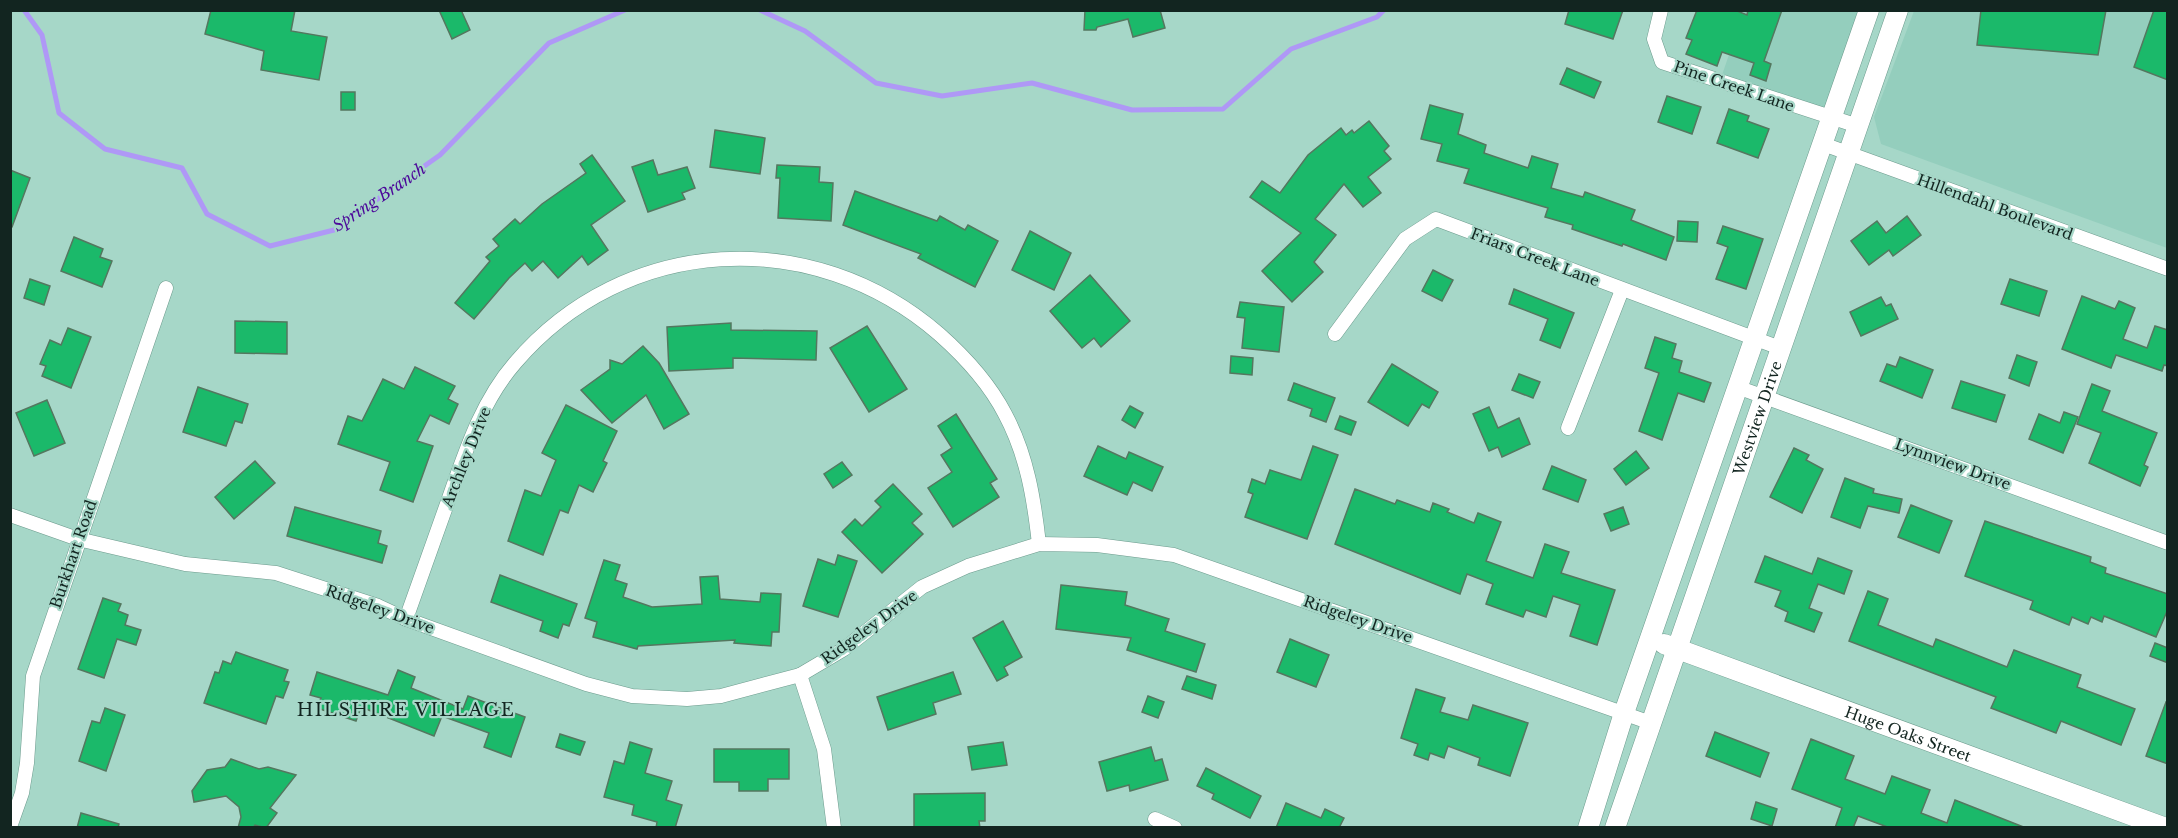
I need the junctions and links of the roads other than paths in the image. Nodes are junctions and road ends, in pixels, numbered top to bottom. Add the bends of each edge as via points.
1 (1661, 10) edge
2 (1869, 10) edge
3 (1898, 10) edge
4 (1831, 119) junction
5 (1857, 126) junction
6 (1823, 144) junction
7 (1849, 152) junction
8 (2168, 269) edge
9 (166, 288) dead end
10 (1622, 290) junction
11 (1335, 334) dead end
12 (1755, 338) junction
13 (1780, 348) junction
14 (1737, 387) junction
15 (1765, 396) junction
16 (1568, 428) dead end
17 (10, 515) edge
18 (78, 539) junction
19 (2168, 543) edge
20 (1040, 544) junction
21 (406, 619) junction
22 (1651, 639) junction
23 (1676, 649) junction
24 (800, 675) junction
25 (1624, 713) junction
26 (1651, 723) junction
27 (16, 791) edge
28 (1155, 819) dead end
29 (10, 827) edge
30 (834, 828) edge
31 (1175, 828) edge
32 (1588, 828) edge
33 (1615, 828) edge
34 (2166, 828) edge

1 - 4 street, Pine Creek Lane via 1654,39 1662,62
2 - 4 main road, Westview Drive
3 - 5 main road, Westview Drive
4 - 5 street, Pine Creek Lane
4 - 6 main road, Westview Drive
5 - 7 main road, Westview Drive
6 - 7 street, Hillendahl Boulevard
6 - 12 main road, Westview Drive
7 - 8 street, Hillendahl Boulevard
7 - 13 main road, Westview Drive
9 - 18 street, Burkhart Road
10 - 11 street, Friars Creek Lane via 1436,219 1406,239
10 - 12 street, Friars Creek Lane
10 - 16 street
12 - 13 street, Friars Creek Lane
12 - 14 main road, Westview Drive
13 - 15 main road, Westview Drive
14 - 15 street, Lynnview Drive
14 - 22 main road, Westview Drive
15 - 19 street, Lynnview Drive
15 - 23 main road, Westview Drive
17 - 18 street, Ridgeley Drive
18 - 21 street, Ridgeley Drive via 185,564 276,573
18 - 27 street, Burkhart Road via 33,675 27,763
20 - 21 street, Archley Drive via 1022,449 1005,413 977,372 921,319 884,294 848,278 794,262 739,257 682,263 629,279 577,308 514,363 487,403 467,446
20 - 24 street, Ridgeley Drive via 968,566 922,587 844,649
20 - 25 street, Ridgeley Drive via 1096,545 1174,555
21 - 24 street, Ridgeley Drive via 586,684 632,696 721,696
22 - 23 main road, Huge Oaks Street
22 - 25 main road, Westview Drive
23 - 26 main road, Westview Drive
23 - 34 main road, Huge Oaks Street
24 - 30 street via 824,749
25 - 26 street, Ridgeley Drive
25 - 32 main road, Westview Drive
26 - 33 main road, Westview Drive
27 - 29 street, Burkhart Road
28 - 31 street

